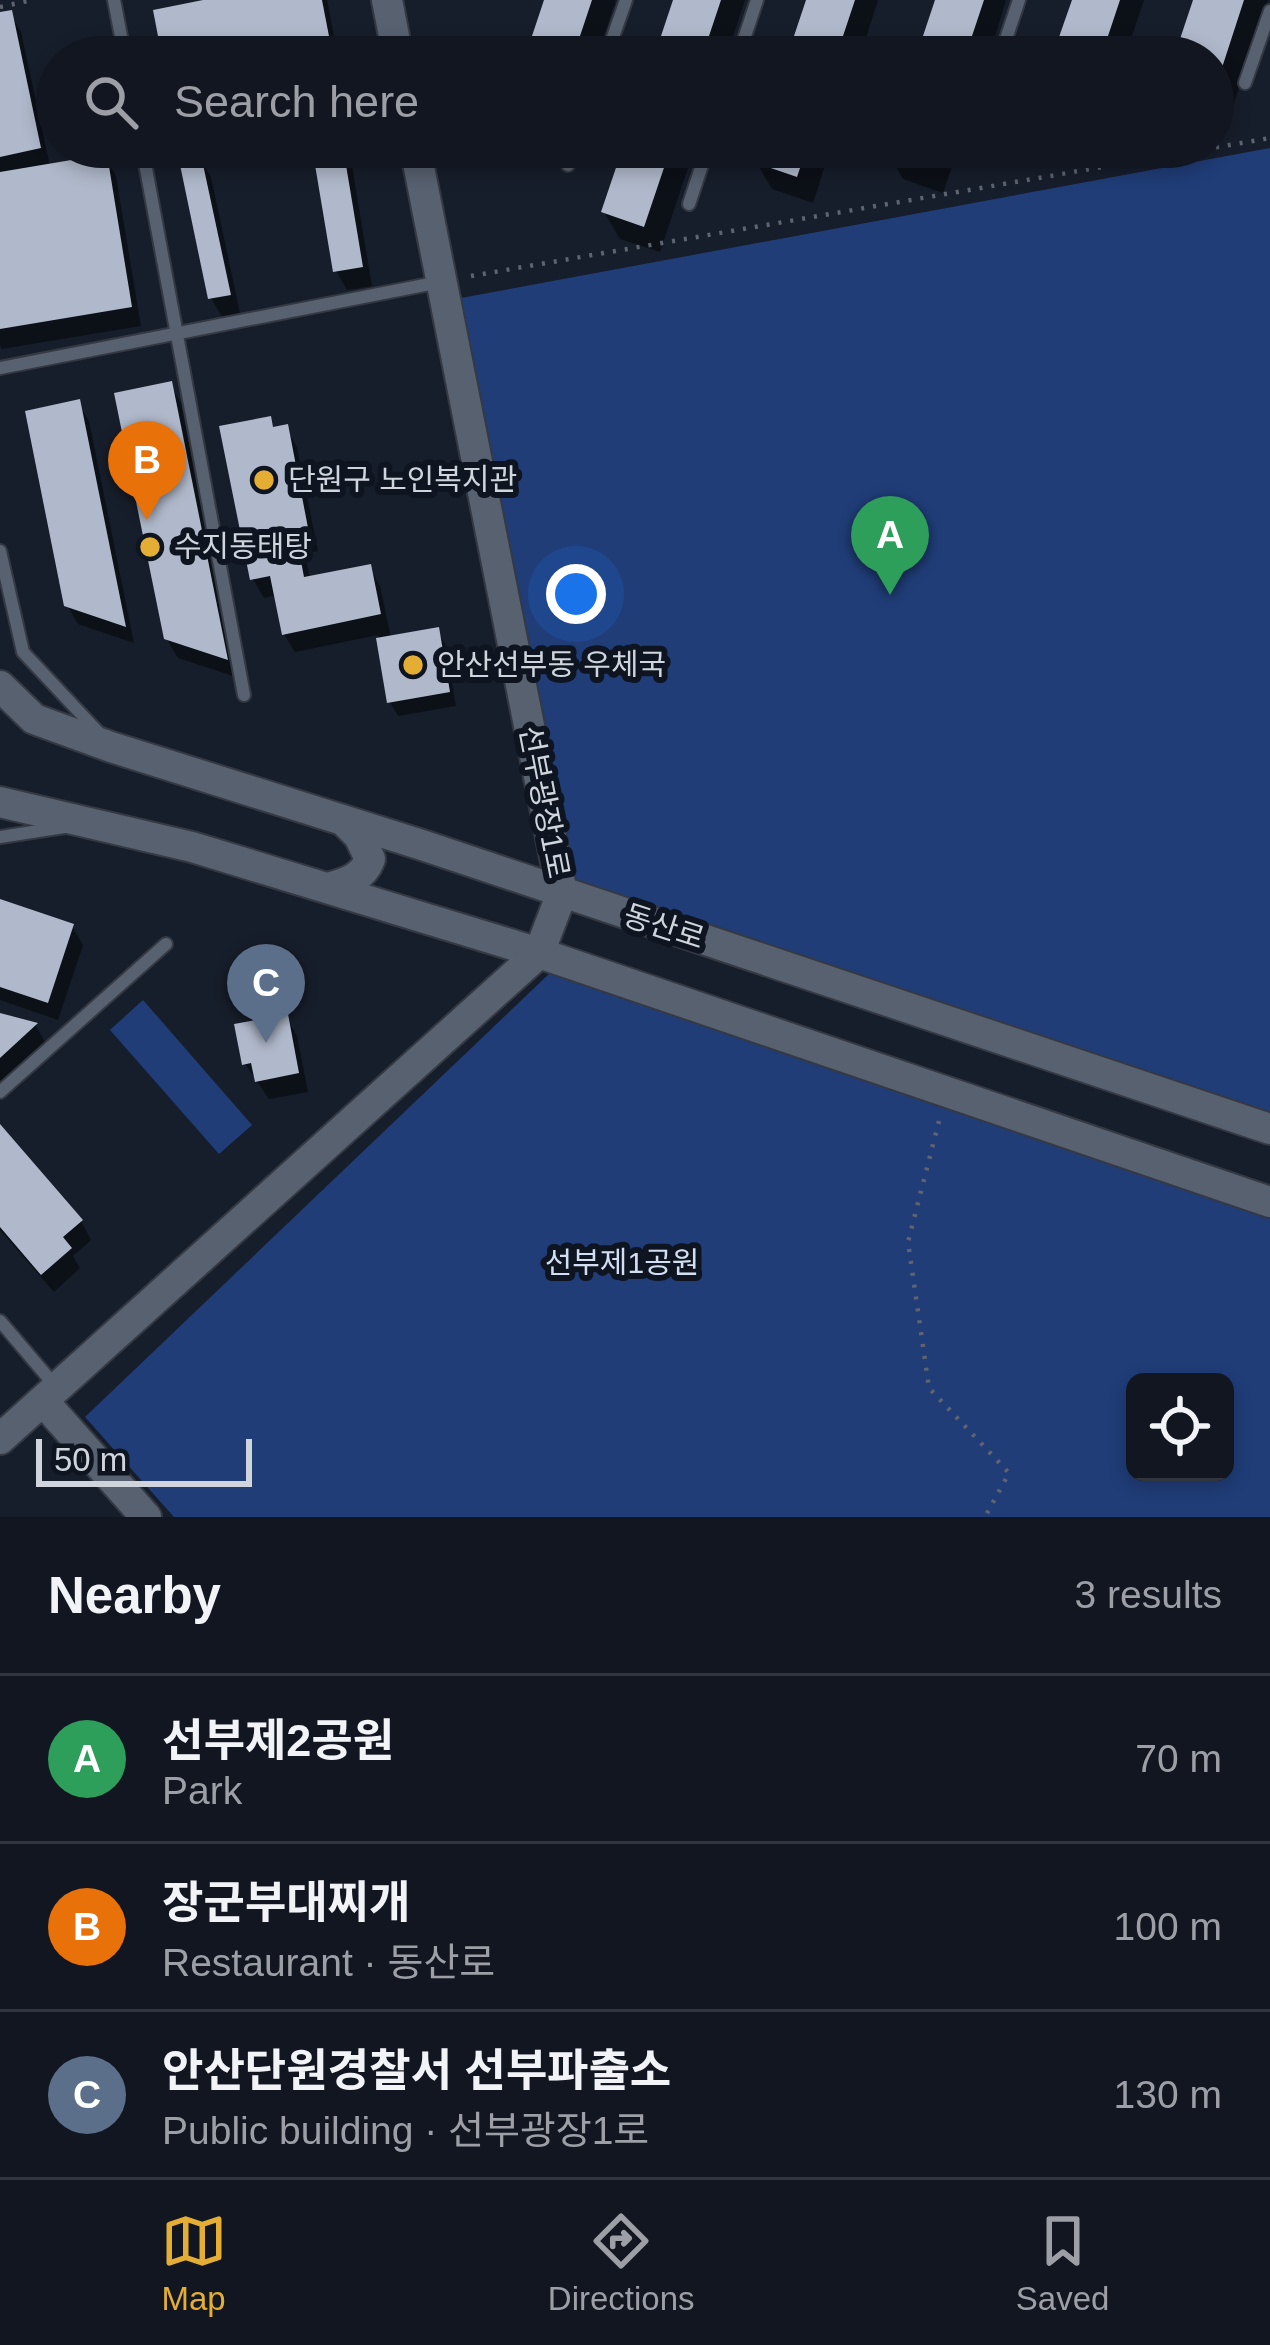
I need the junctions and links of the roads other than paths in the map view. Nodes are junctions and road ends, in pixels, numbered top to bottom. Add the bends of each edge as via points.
1 (114, 0) edge
2 (387, 0) edge
3 (626, 0) edge
4 (757, 0) edge
5 (1019, 0) edge
6 (1270, 11) edge
7 (121, 36) edge
8 (394, 36) edge
9 (613, 36) edge
10 (745, 36) edge
11 (1007, 36) edge
12 (1246, 83) dead end
13 (146, 168) edge
14 (420, 168) edge
15 (701, 168) edge
16 (689, 204) dead end
17 (442, 281) junction
18 (177, 333) junction
19 (0, 368) edge
20 (0, 551) edge
21 (0, 686) edge
22 (244, 695) dead end
23 (111, 746) junction
24 (0, 802) edge
25 (98, 823) junction
26 (346, 824) junction
27 (0, 837) edge
28 (328, 888) junction
29 (562, 893) junction
30 (166, 944) dead end
31 (539, 953) junction
32 (0, 1092) edge
33 (1270, 1129) edge
34 (1270, 1202) edge
35 (0, 1321) edge
36 (50, 1394) junction
37 (0, 1439) edge
38 (146, 1517) edge

1 - 7 lane
2 - 8 street
3 - 9 lane
4 - 10 lane
5 - 11 lane
6 - 12 lane
13 - 18 lane
14 - 17 street, 선부광장1로
15 - 16 lane
17 - 18 lane
17 - 29 street, 선부광장1로
18 - 19 lane
18 - 22 lane
20 - 23 lane via 23,652
21 - 23 street, 동산로 via 34,719
23 - 26 street, 동산로
24 - 25 street
25 - 27 lane
25 - 28 street
26 - 28 street via 370,859 355,878
26 - 29 street, 동산로
28 - 31 street
29 - 31 street, 선부광장1로
29 - 33 street, 동산로
30 - 32 lane
31 - 34 street
31 - 36 street, 선부광장1로
35 - 36 lane
36 - 37 street, 선부광장1로
36 - 38 street

